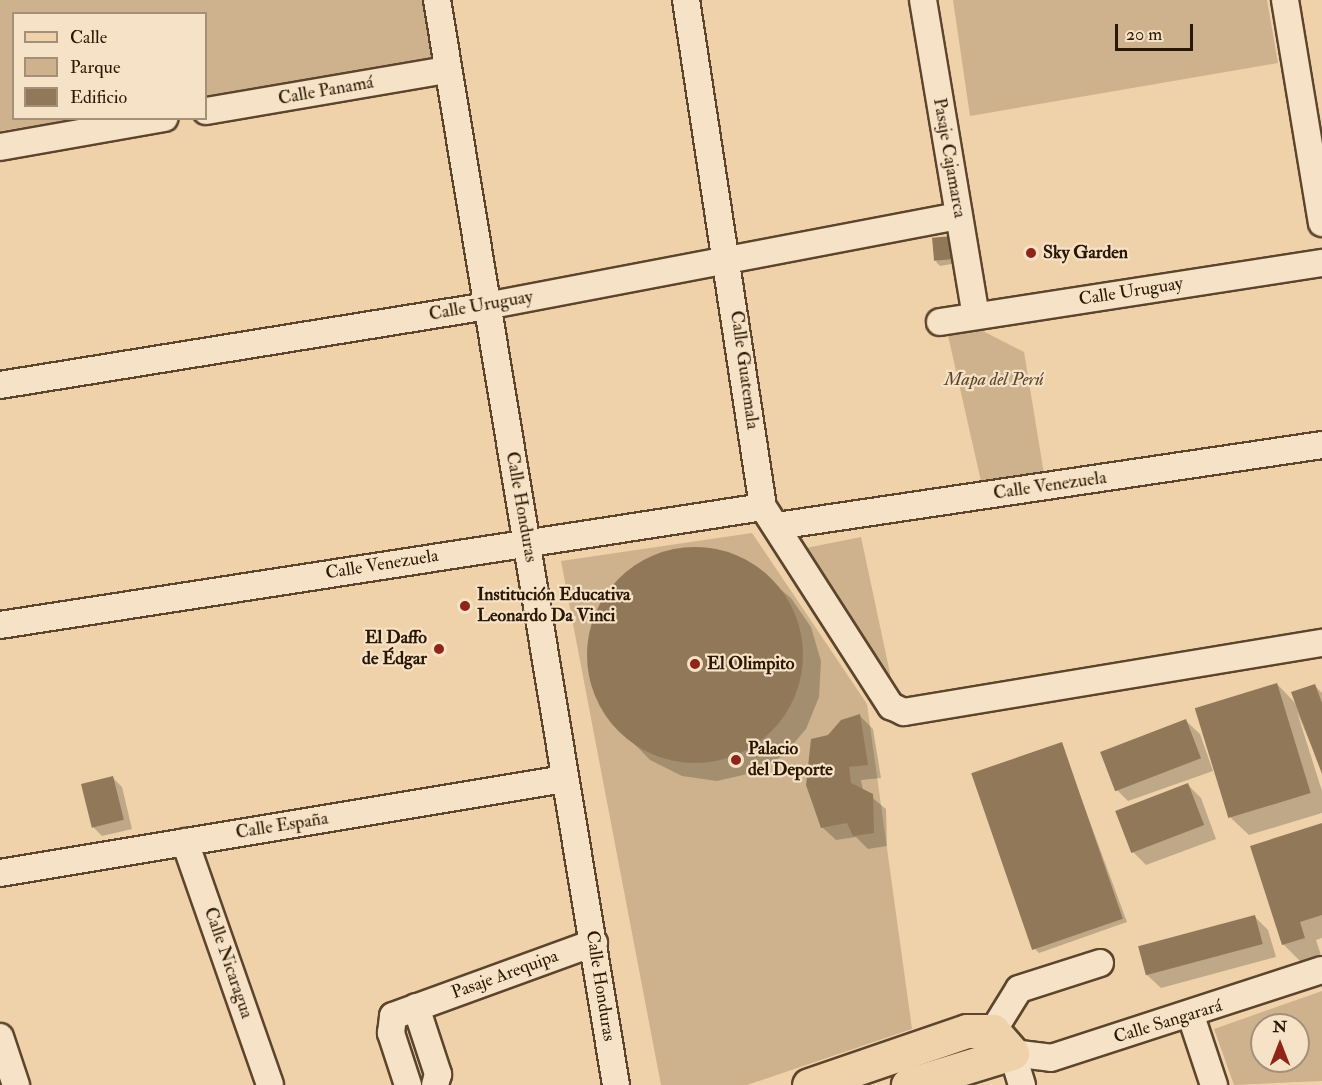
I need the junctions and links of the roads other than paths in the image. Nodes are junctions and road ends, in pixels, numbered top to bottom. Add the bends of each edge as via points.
1 (437, 0) edge
2 (686, 0) edge
3 (923, 0) edge
4 (1285, 0) edge
5 (447, 70) junction
6 (207, 111) edge
7 (153, 120) edge
8 (0, 147) edge
9 (959, 216) junction
10 (1322, 223) edge
11 (728, 261) junction
12 (1322, 263) edge
13 (486, 306) junction
14 (976, 316) junction
15 (940, 322) dead end
16 (0, 385) edge
17 (1322, 445) edge
18 (770, 517) junction
19 (528, 542) junction
20 (0, 625) edge
21 (1322, 643) edge
22 (564, 779) junction
23 (185, 842) junction
24 (0, 873) edge
25 (594, 943) junction
26 (1100, 963) dead end
27 (1322, 970) edge
28 (416, 1007) junction
29 (1191, 1016) junction
30 (0, 1037) edge
31 (1003, 1042) junction
32 (16, 1085) edge
33 (270, 1085) edge
34 (408, 1085) edge
35 (435, 1085) edge
36 (616, 1085) edge
37 (808, 1085) edge
38 (908, 1085) edge
39 (1022, 1085) edge
40 (1214, 1085) edge

1 - 5 street, Calle Honduras
2 - 11 street, Calle Guatemala
3 - 9 street, Pasaje Cajamarca
4 - 10 street
5 - 6 street, Calle Panamá
5 - 13 street, Calle Honduras
7 - 8 street
9 - 11 street, Calle Uruguay
9 - 14 street, Pasaje Cajamarca
11 - 13 street, Calle Uruguay
11 - 18 street, Calle Guatemala
12 - 14 street, Calle Uruguay
13 - 16 street, Calle Uruguay
13 - 19 street, Calle Honduras
14 - 15 street, Calle Uruguay
17 - 18 street, Calle Venezuela
18 - 19 street, Calle Venezuela
18 - 21 street, Calle Guatemala via 891,706 904,712
19 - 20 street, Calle Venezuela
19 - 22 street, Calle Honduras
22 - 23 street, Calle España
22 - 25 street, Calle Honduras
23 - 24 street, Calle España
23 - 33 street, Calle Nicaragua
25 - 28 street, Pasaje Arequipa
25 - 36 street, Calle Honduras
26 - 31 street via 1018,989
27 - 29 street, Calle Sangarará
28 - 34 street, Pasaje Arequipa via 393,1016 392,1024
28 - 35 street via 438,1074
29 - 31 street, Calle Sangarará via 1051,1058
29 - 40 street
30 - 32 street
31 - 37 main road via 967,1031
31 - 38 main road
31 - 39 street

